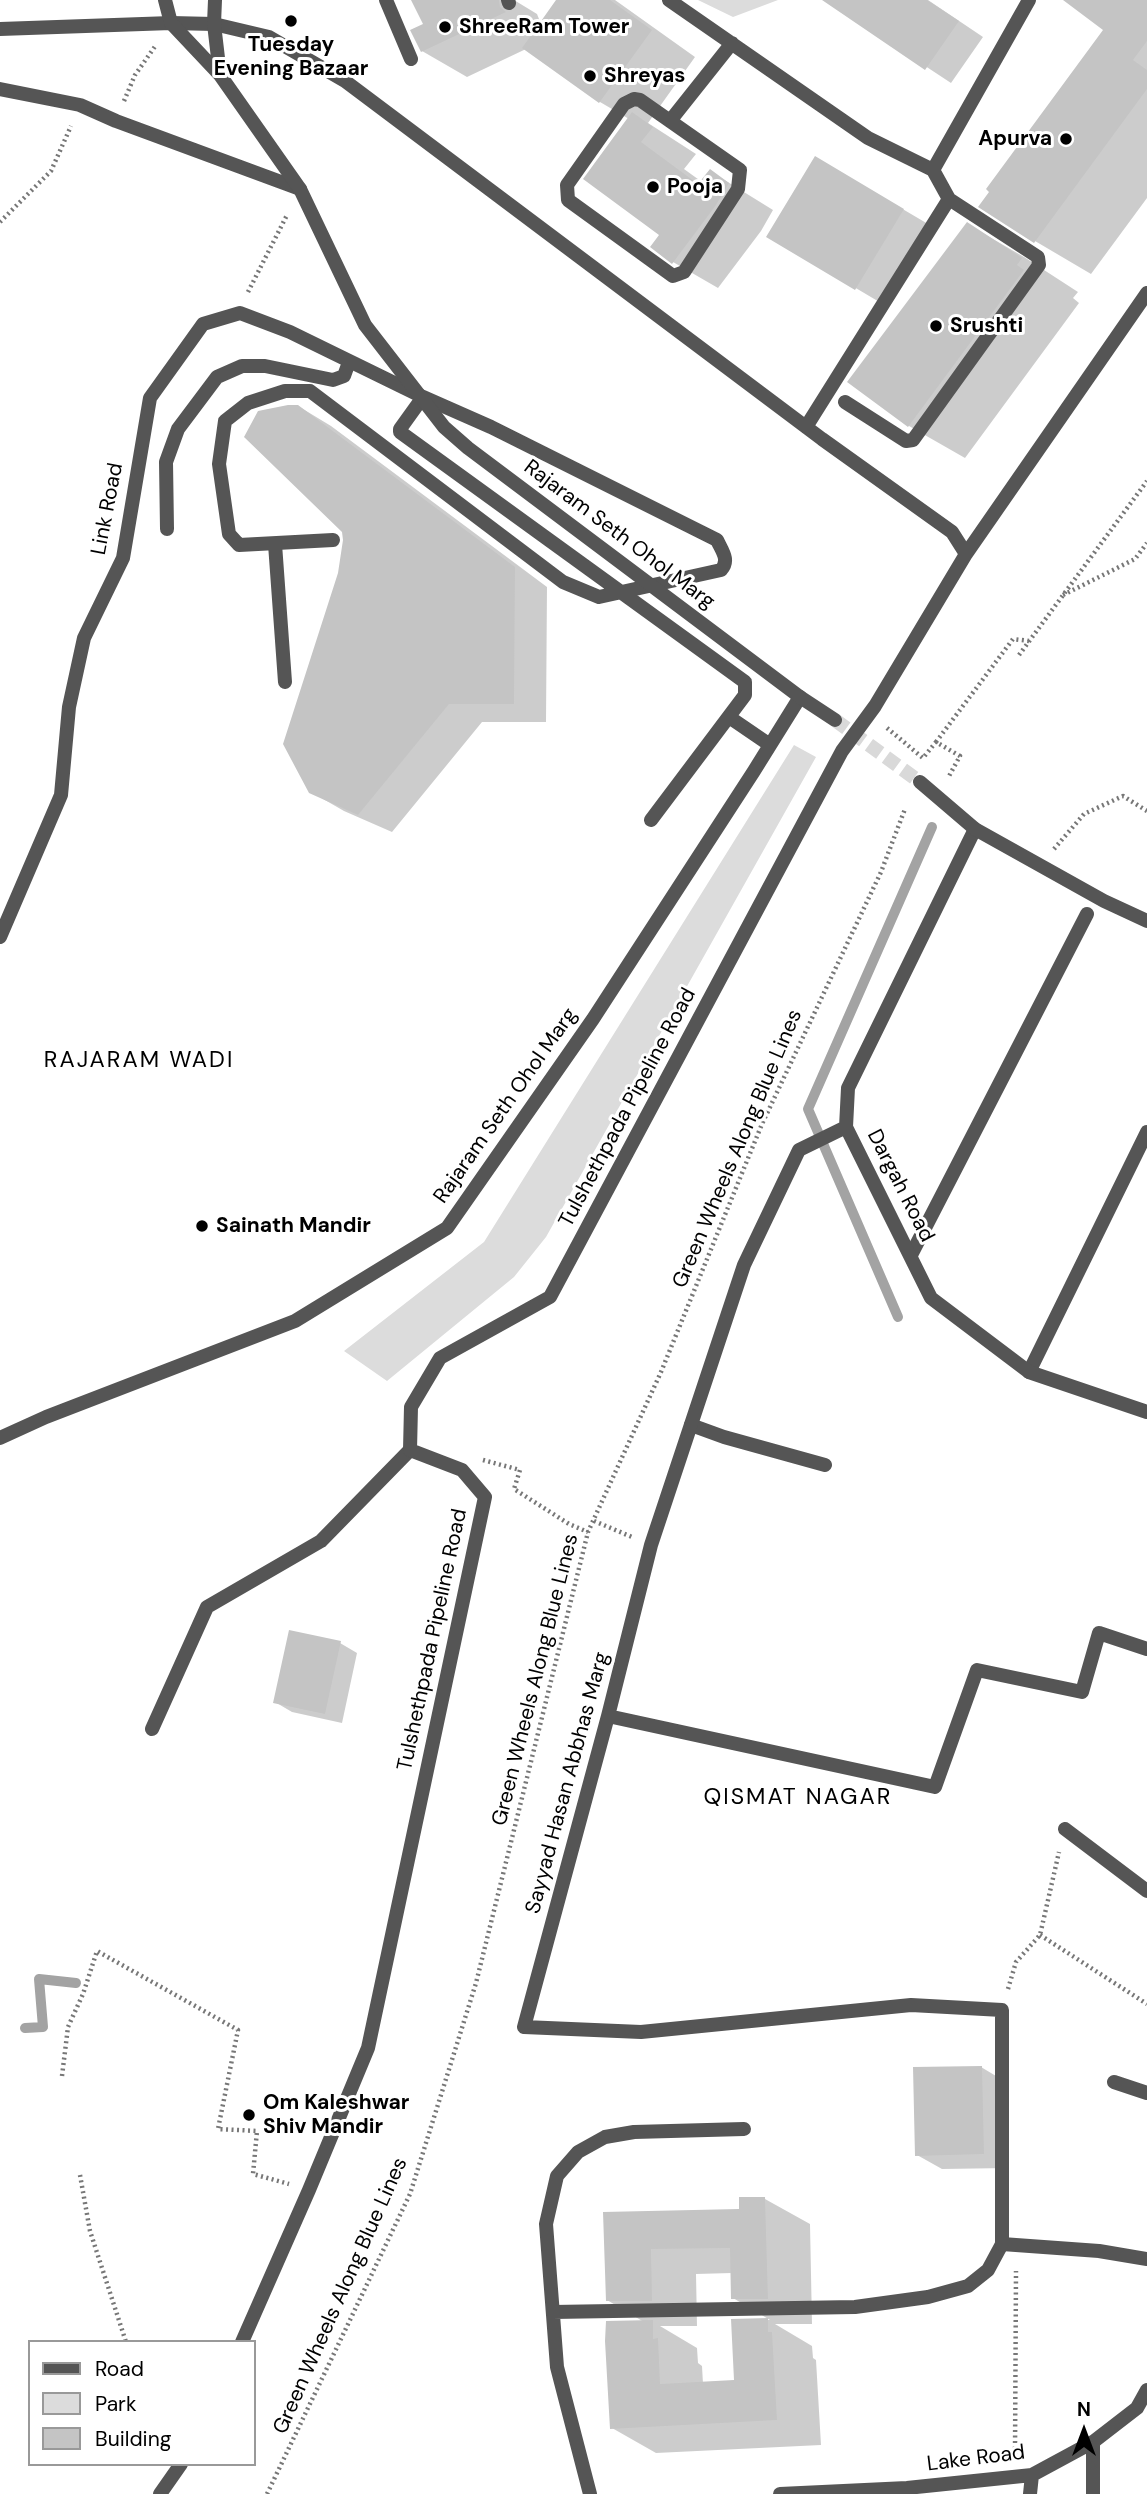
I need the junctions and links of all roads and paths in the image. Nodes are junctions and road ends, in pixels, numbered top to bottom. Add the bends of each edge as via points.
1 (165, 0) edge
2 (215, 0) edge
3 (386, 0) edge
4 (669, 0) edge
5 (1029, 0) edge
6 (171, 23) junction
7 (214, 24) junction
8 (0, 29) edge
9 (732, 43) junction
10 (411, 59) dead end
11 (220, 75) junction
12 (0, 89) edge
13 (80, 105) junction
14 (670, 121) junction
15 (933, 170) junction
16 (300, 189) junction
17 (949, 199) junction
18 (0, 222) edge
19 (1147, 293) edge
20 (237, 314) junction
21 (349, 362) junction
22 (423, 397) junction
23 (845, 401) dead end
24 (806, 427) junction
25 (1147, 481) edge
26 (167, 530) dead end
27 (333, 540) dead end
28 (1147, 542) edge
29 (275, 544) junction
30 (966, 554) junction
31 (1062, 595) junction
32 (1029, 641) junction
33 (1019, 655) dead end
34 (285, 682) dead end
35 (800, 697) junction
36 (875, 706) junction
37 (729, 717) junction
38 (835, 720) tunnel mouth
39 (936, 742) junction
40 (770, 745) junction
41 (920, 782) tunnel mouth
42 (937, 797) junction
43 (905, 808) dead end
44 (1147, 811) edge
45 (651, 820) dead end
46 (975, 830) junction
47 (1040, 866) junction
48 (1087, 914) dead end
49 (1147, 920) edge
50 (0, 937) edge
51 (839, 1130) junction
52 (1147, 1132) edge
53 (911, 1255) junction
54 (1029, 1372) junction
55 (1147, 1412) edge
56 (691, 1425) junction
57 (0, 1438) edge
58 (410, 1450) junction
59 (825, 1465) dead end
60 (520, 1470) dead end
61 (593, 1521) junction
62 (588, 1532) junction
63 (651, 1545) junction
64 (1147, 1649) edge
65 (608, 1716) junction
66 (152, 1729) dead end
67 (1065, 1829) joint
68 (1147, 1891) edge
69 (1040, 1935) junction
70 (1016, 1962) dead end
71 (1147, 2004) edge
72 (62, 2076) dead end
73 (1114, 2082) dead end
74 (1147, 2093) edge
75 (744, 2129) dead end
76 (80, 2175) dead end
77 (309, 2190) junction
78 (1009, 2245) junction
79 (1147, 2259) edge
80 (553, 2312) junction
81 (125, 2340) edge
82 (243, 2340) edge
83 (1147, 2390) edge
84 (1093, 2442) junction
85 (180, 2466) edge
86 (1032, 2475) junction
87 (1015, 2476) junction
88 (160, 2494) edge
89 (267, 2494) edge
90 (590, 2494) edge
91 (780, 2494) edge
92 (1030, 2494) edge
93 (1093, 2494) edge

1 - 6 street
2 - 7 street
3 - 10 street
4 - 9 street
5 - 15 street
6 - 7 street
6 - 8 street
6 - 11 street, Rajaram Seth Ohol Marg
7 - 11 street
7 - 24 street via 269,37 345,81
9 - 14 street
9 - 15 street via 868,138
11 - 16 street, Rajaram Seth Ohol Marg
12 - 13 street
13 - 16 street
13 - 18 path via 51,171
14 - 14 street via 640,100 624,104 566,192 568,200 673,276 684,272 738,189 740,170
15 - 17 street
16 - 20 path
16 - 22 street, Rajaram Seth Ohol Marg via 365,326
17 - 23 street via 1038,257 1039,265 914,440 906,441
17 - 24 street
19 - 30 street, Tulshethpada Pipeline Road
20 - 21 street via 290,332
20 - 50 street, Link Road via 203,324 150,398 122,558 84,638 69,707 61,795
21 - 22 street
21 - 26 street via 344,376 333,380 254,366 217,377 178,429 166,462
22 - 29 street, Rajaram Seth Ohol Marg via 717,540 726,565 721,570 600,597 563,582 310,391 285,391 248,402 225,421 219,464 229,534 239,545
22 - 35 street, Rajaram Seth Ohol Marg via 444,427 468,448
22 - 37 street via 400,432 740,678 746,686 744,695
24 - 30 street via 952,532
25 - 31 path
27 - 29 street
28 - 31 path via 1135,559
29 - 34 street
30 - 36 street, Tulshethpada Pipeline Road
31 - 32 path
32 - 33 path
32 - 39 path via 1013,639
35 - 38 street, Rajaram Seth Ohol Marg
35 - 40 street, Rajaram Seth Ohol Marg
36 - 39 path via 879,722 923,758
36 - 58 street, Tulshethpada Pipeline Road via 842,751 550,1297 439,1358 411,1407
37 - 40 street
37 - 45 street
39 - 42 path via 960,756
40 - 57 street, Rajaram Seth Ohol Marg via 593,1019 447,1228 295,1321
41 - 42 street
42 - 46 street
43 - 61 path, Green Wheels Along Blue Lines via 881,872 762,1124 661,1372
44 - 47 path via 1123,796 1084,814
46 - 47 street
46 - 51 street, Dargah Road via 848,1087
47 - 49 street
48 - 53 street
51 - 53 street, Dargah Road
51 - 56 street, Sayyad Hasan Abbhas Marg via 799,1150 744,1265
52 - 54 street
53 - 54 street, Dargah Road via 931,1298
54 - 55 street, Dargah Road
56 - 59 street
56 - 63 street, Sayyad Hasan Abbhas Marg
58 - 66 street via 321,1541 207,1607
58 - 77 street, Tulshethpada Pipeline Road via 462,1470 485,1497 368,2048
60 - 62 path via 514,1489
61 - 62 path, Green Wheels Along Blue Lines
61 - 63 path
62 - 89 path, Green Wheels Along Blue Lines via 476,1983 410,2194
63 - 65 street, Sayyad Hasan Abbhas Marg
64 - 65 street via 1099,1633 1082,1692 977,1670 935,1787
65 - 78 street, Sayyad Hasan Abbhas Marg via 524,2027 641,2032 911,2005 1002,2010
67 - 68 street
67 - 69 path
69 - 70 path
69 - 71 path
72 - 77 path via 68,2027 97,1951 238,2030 218,2129 257,2131 253,2174
73 - 74 street
75 - 80 street via 634,2132 605,2137 578,2152 557,2176 546,2224
76 - 81 path via 90,2231
77 - 82 street, Tulshethpada Pipeline Road
78 - 79 street
78 - 80 street via 968,2286 928,2297 855,2307
78 - 87 path
80 - 90 street via 557,2367
83 - 84 street, Lake Road via 1137,2408
84 - 86 street, Lake Road
84 - 93 street
85 - 88 street
86 - 87 street, Lake Road
86 - 92 street
87 - 91 street, Lake Road via 907,2488

